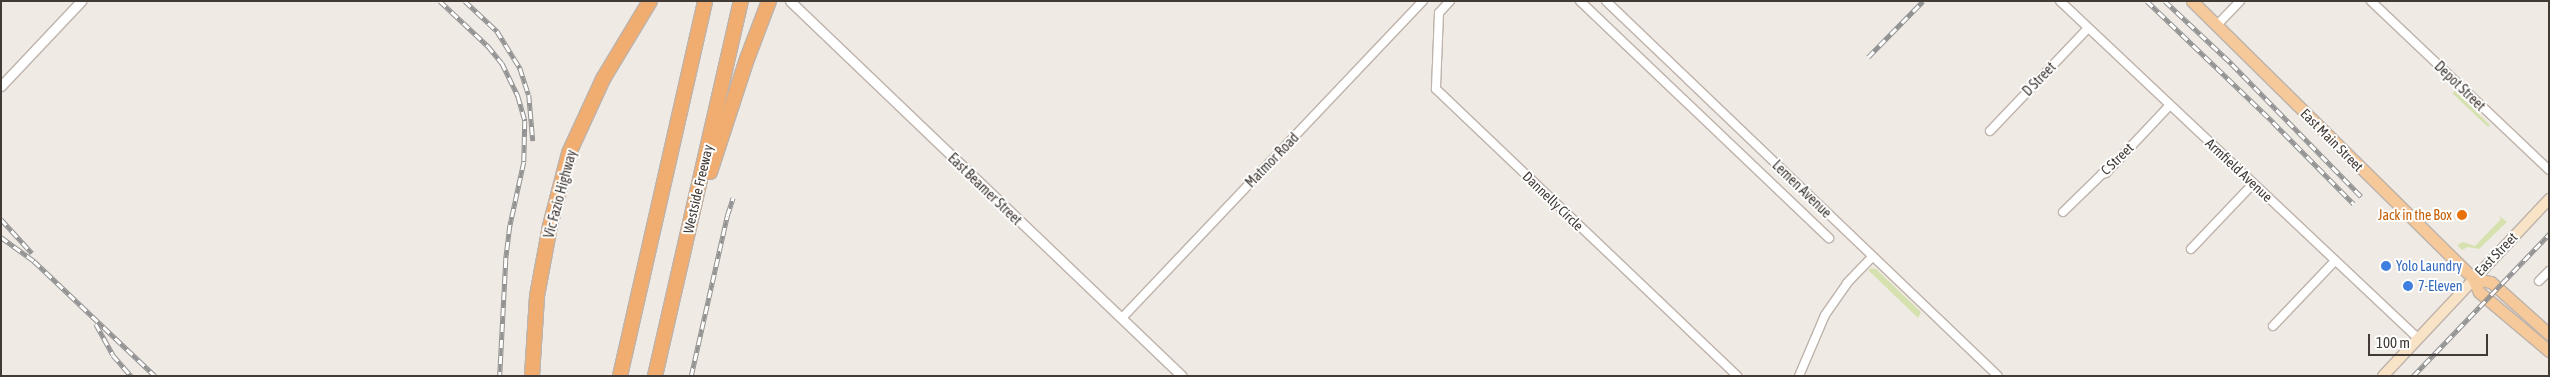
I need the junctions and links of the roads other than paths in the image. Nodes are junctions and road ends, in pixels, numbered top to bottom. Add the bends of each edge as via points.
1 (81, 1) edge
2 (650, 1) edge
3 (705, 1) edge
4 (740, 1) edge
5 (790, 1) edge
6 (1423, 1) edge
7 (1450, 1) edge
8 (1580, 1) edge
9 (1606, 1) edge
10 (2060, 1) edge
11 (2192, 1) edge
12 (2240, 1) edge
13 (2371, 1) edge
14 (768, 4) edge
15 (2217, 25) junction
16 (2088, 28) junction
17 (1664, 57) junction
18 (1653, 70) junction
19 (1, 86) edge
20 (2170, 105) junction
21 (1990, 130) dead end
22 (2549, 170) edge
23 (2253, 184) junction
24 (2549, 199) edge
25 (1821, 207) junction
26 (2063, 212) dead end
27 (1809, 220) junction
28 (687, 236) junction
29 (1829, 238) dead end
30 (2191, 249) dead end
31 (1873, 256) junction
32 (2335, 261) junction
33 (2549, 271) edge
34 (2474, 278) junction
35 (2539, 282) dead end
36 (1122, 318) junction
37 (2273, 326) dead end
38 (2549, 334) edge
39 (2418, 338) junction
40 (2549, 352) edge
41 (532, 376) edge
42 (620, 376) edge
43 (655, 376) edge
44 (1182, 376) edge
45 (1737, 376) edge
46 (1799, 376) edge
47 (1998, 376) edge
48 (2383, 376) edge

1 - 19 street
2 - 41 highway, Vic Fazio Highway via 603,79 569,153 550,226 537,296
3 - 42 highway
4 - 28 highway, Westside Freeway
5 - 36 street, East Beamer Street
6 - 36 street, Matmor Road
7 - 45 street, Dannelly Circle via 1439,13 1436,89
8 - 18 street
9 - 17 street, Lemen Avenue
10 - 16 street, Armfield Avenue
11 - 15 main road, East Main Street
12 - 15 street
13 - 22 street, Depot Street
14 - 28 highway
15 - 34 main road, East Main Street
16 - 20 street, Armfield Avenue
16 - 21 street, D Street
17 - 18 street
17 - 25 street, Lemen Avenue
18 - 27 street
20 - 23 street, Armfield Avenue
20 - 26 street, C Street via 2106,173
23 - 30 street
23 - 32 street, Armfield Avenue
24 - 34 main road, East Street
25 - 27 street
25 - 31 street, Lemen Avenue
27 - 29 street
28 - 43 highway, Westside Freeway
31 - 46 street via 1847,283 1825,316
31 - 47 street, Lemen Avenue
32 - 37 street
32 - 39 street, Armfield Avenue
33 - 35 street
34 - 38 main road via 2491,282
34 - 39 main road, East Street
34 - 40 main road via 2480,292
36 - 44 street, East Beamer Street
39 - 48 main road, East Street

